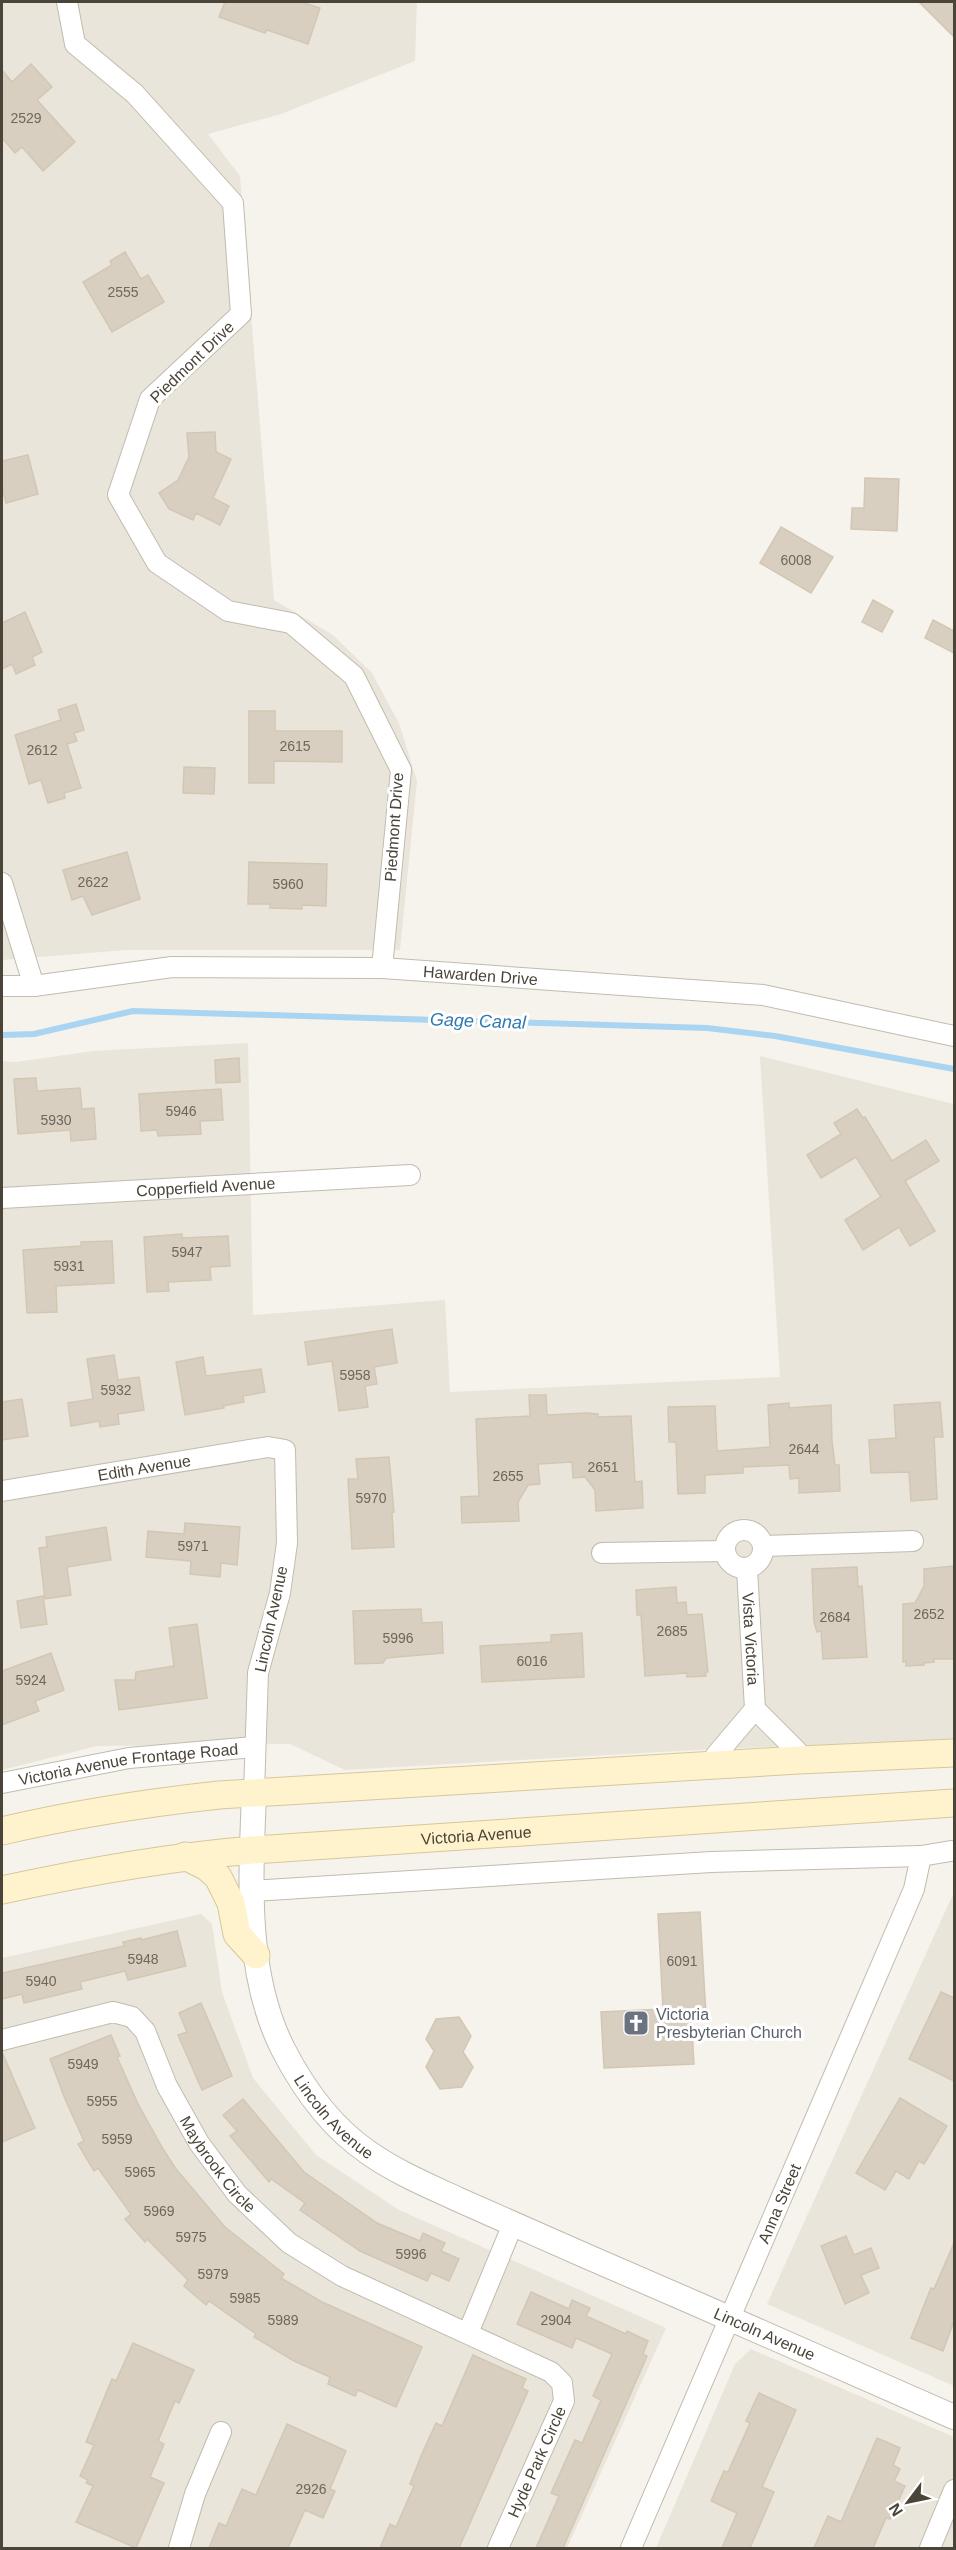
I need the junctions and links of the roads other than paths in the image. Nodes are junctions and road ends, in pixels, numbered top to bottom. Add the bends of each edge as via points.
1 (67, 2) edge
2 (2, 883) edge
3 (382, 968) junction
4 (2, 986) edge
5 (34, 986) junction
6 (954, 1036) edge
7 (410, 1174) dead end
8 (2, 1198) edge
9 (285, 1450) joint
10 (2, 1491) edge
11 (913, 1541) dead end
12 (764, 1546) junction
13 (724, 1551) junction
14 (602, 1553) dead end
15 (747, 1569) junction
16 (755, 1709) junction
17 (254, 1747) junction
18 (954, 1753) edge
19 (799, 1760) junction
20 (713, 1766) junction
21 (2, 1783) edge
22 (254, 1792) junction
23 (954, 1803) edge
24 (2, 1832) edge
25 (253, 1850) junction
26 (951, 1851) dead end
27 (185, 1856) junction
28 (921, 1856) junction
29 (2, 1890) edge
30 (252, 1891) junction
31 (256, 1954) junction
32 (2, 2040) edge
33 (513, 2224) junction
34 (730, 2318) junction
35 (468, 2332) junction
36 (954, 2417) edge
37 (221, 2432) dead end
38 (954, 2490) edge
39 (179, 2548) edge
40 (498, 2548) edge
41 (631, 2548) edge
42 (930, 2548) edge

1 - 3 street, Piedmont Drive via 75,44 135,94 233,203 241,314 150,399 118,495 157,563 228,611 291,624 354,676 401,770
2 - 5 street
3 - 5 street, Hawarden Drive via 172,968
3 - 6 street, Hawarden Drive via 764,995
4 - 5 street, Hawarden Drive
7 - 8 street, Copperfield Avenue
9 - 10 street, Edith Avenue via 268,1447
9 - 17 street, Lincoln Avenue via 287,1543 280,1593 258,1673
11 - 12 street
12 - 13 street via 757,1533 742,1528 728,1536
12 - 15 street via 761,1561
13 - 14 street
13 - 15 street via 732,1565
15 - 16 street, Vista Victoria
16 - 19 street, Vista Victoria via 797,1751
16 - 20 street, Vista Victoria via 716,1755
17 - 21 street, Victoria Avenue Frontage Road via 129,1758
17 - 22 street, Lincoln Avenue
18 - 19 main road
19 - 20 main road
20 - 22 main road
22 - 24 main road via 138,1804
22 - 25 street, Lincoln Avenue
23 - 25 main road, Victoria Avenue
25 - 27 main road, Victoria Avenue
25 - 30 street, Lincoln Avenue
26 - 28 street
27 - 29 main road, Victoria Avenue
27 - 31 main road via 218,1877 231,1903 237,1934
28 - 30 street via 711,1862
28 - 34 street, Anna Street via 914,1889
30 - 31 street, Lincoln Avenue
31 - 33 street, Lincoln Avenue via 261,1986 282,2047 296,2074 340,2128 367,2153 401,2173
32 - 35 street, Maybrook Circle via 113,2012 132,2017 145,2031 167,2086 199,2143 237,2194 289,2243 342,2276
33 - 34 street, Lincoln Avenue
33 - 35 street
34 - 36 street, Lincoln Avenue
34 - 41 street, Anna Street
35 - 40 street, Hyde Park Circle via 551,2372 562,2383 564,2401
37 - 39 street via 195,2494
38 - 42 street

